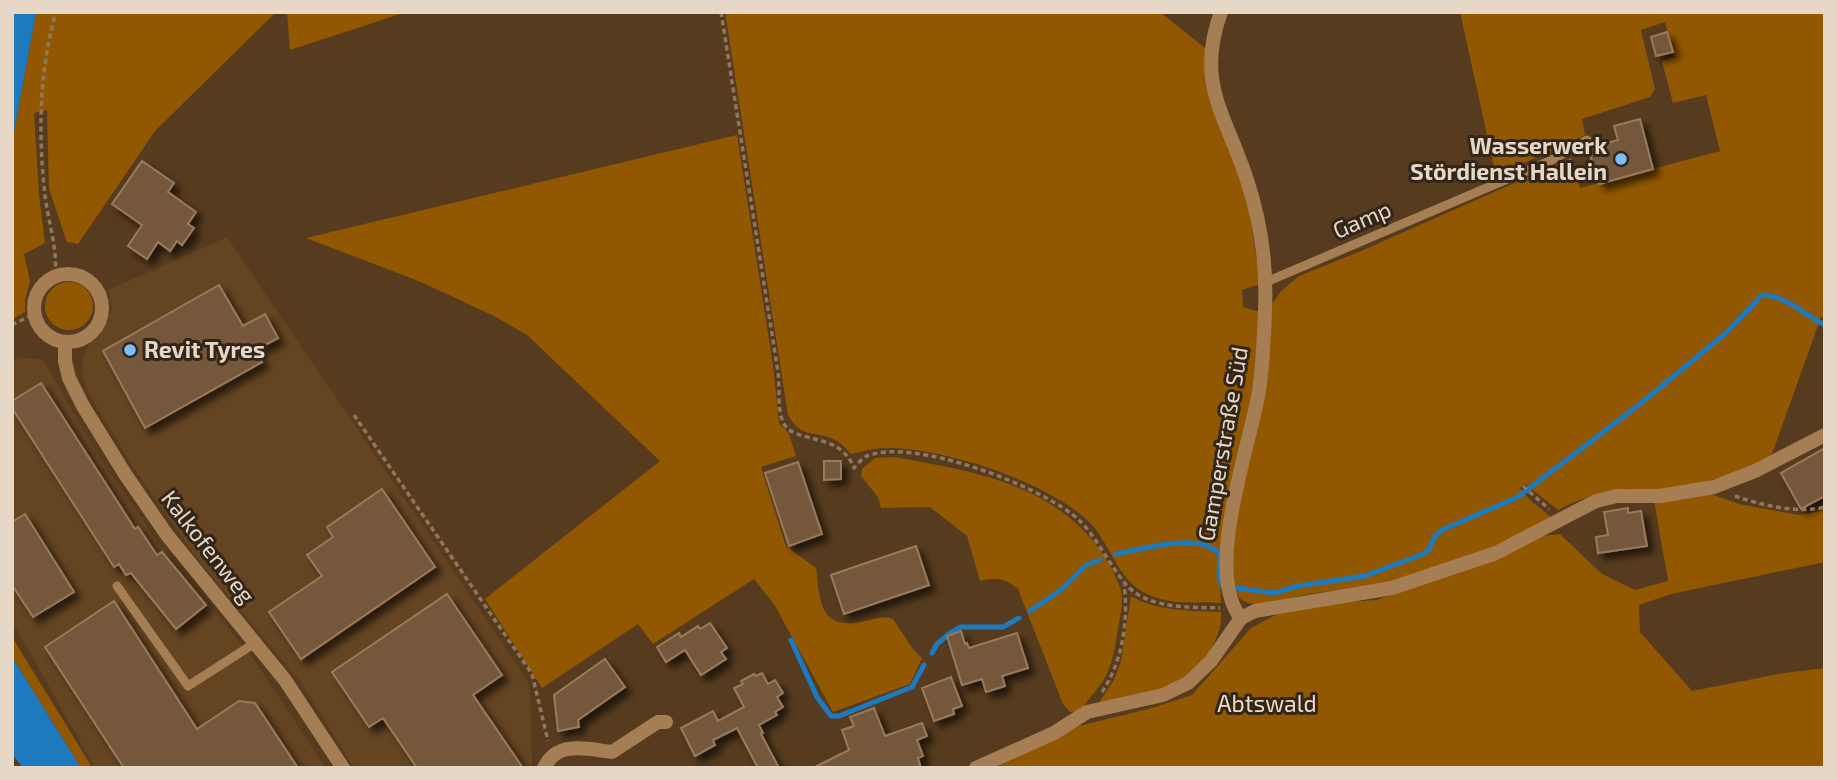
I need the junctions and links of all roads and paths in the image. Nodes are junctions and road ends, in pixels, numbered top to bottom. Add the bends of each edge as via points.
1 (56, 12) edge
2 (721, 12) edge
3 (1221, 12) edge
4 (1587, 140) dead end
5 (55, 275) junction
6 (1266, 282) junction
7 (34, 314) junction
8 (12, 325) edge
9 (65, 342) junction
10 (354, 415) dead end
11 (1825, 435) edge
12 (1523, 486) dead end
13 (1714, 487) junction
14 (1825, 506) edge
15 (1561, 519) junction
16 (1124, 583) junction
17 (117, 586) dead end
18 (1237, 614) junction
19 (254, 643) junction
20 (1087, 712) junction
21 (666, 722) dead end
22 (547, 762) edge
23 (343, 768) edge
24 (976, 768) edge

1 - 5 path via 48,41 41,113 42,168
2 - 16 path via 782,421 787,428 845,452 854,468 865,457 877,454 954,460 1042,495 1076,517 1093,535
3 - 6 street, Gamperstraße Süd via 1210,48 1211,77 1248,181
4 - 6 lane, Gamp via 1550,161
5 - 7 street via 37,291
5 - 9 street via 67,273 91,282 102,304 101,316 88,336
6 - 18 street, Gamperstraße Süd via 1259,388 1229,525 1227,574
7 - 8 path
7 - 9 street via 44,332
9 - 19 street, Kalkofenweg via 69,378 97,431 167,535
10 - 22 path via 532,674 542,709
11 - 13 street
12 - 15 path
13 - 14 path via 1739,498 1797,510
13 - 15 street via 1660,496 1617,496
15 - 18 street via 1496,553 1392,588
16 - 18 path via 1156,602
16 - 20 path via 1125,620 1118,659 1109,682
17 - 19 lane via 188,686
18 - 20 street via 1211,661 1188,683 1163,695
19 - 23 street, Kalkofenweg via 285,680
20 - 24 street via 1054,733
21 - 22 street via 658,722 612,752 571,748

